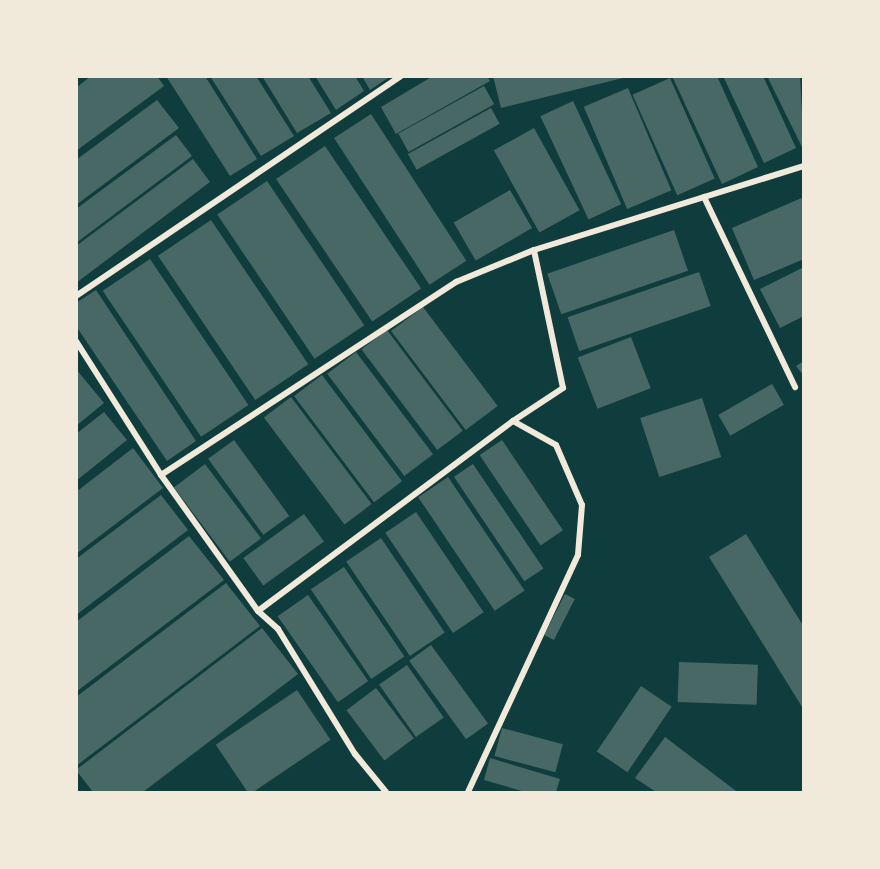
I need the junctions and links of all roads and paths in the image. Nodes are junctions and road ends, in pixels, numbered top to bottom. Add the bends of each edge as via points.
1 (401, 76) edge
2 (804, 166) edge
3 (704, 196) junction
4 (534, 250) junction
5 (76, 296) edge
6 (76, 341) edge
7 (795, 387) dead end
8 (513, 421) junction
9 (161, 475) junction
10 (258, 610) junction
11 (386, 792) edge
12 (468, 792) edge

1 - 5 street
2 - 3 street
3 - 4 street
3 - 7 street
4 - 8 street via 563,388
4 - 9 street via 456,282
6 - 9 street
8 - 10 street
8 - 12 street via 556,445 582,505 578,555
9 - 10 street
10 - 11 street via 278,629 355,754

